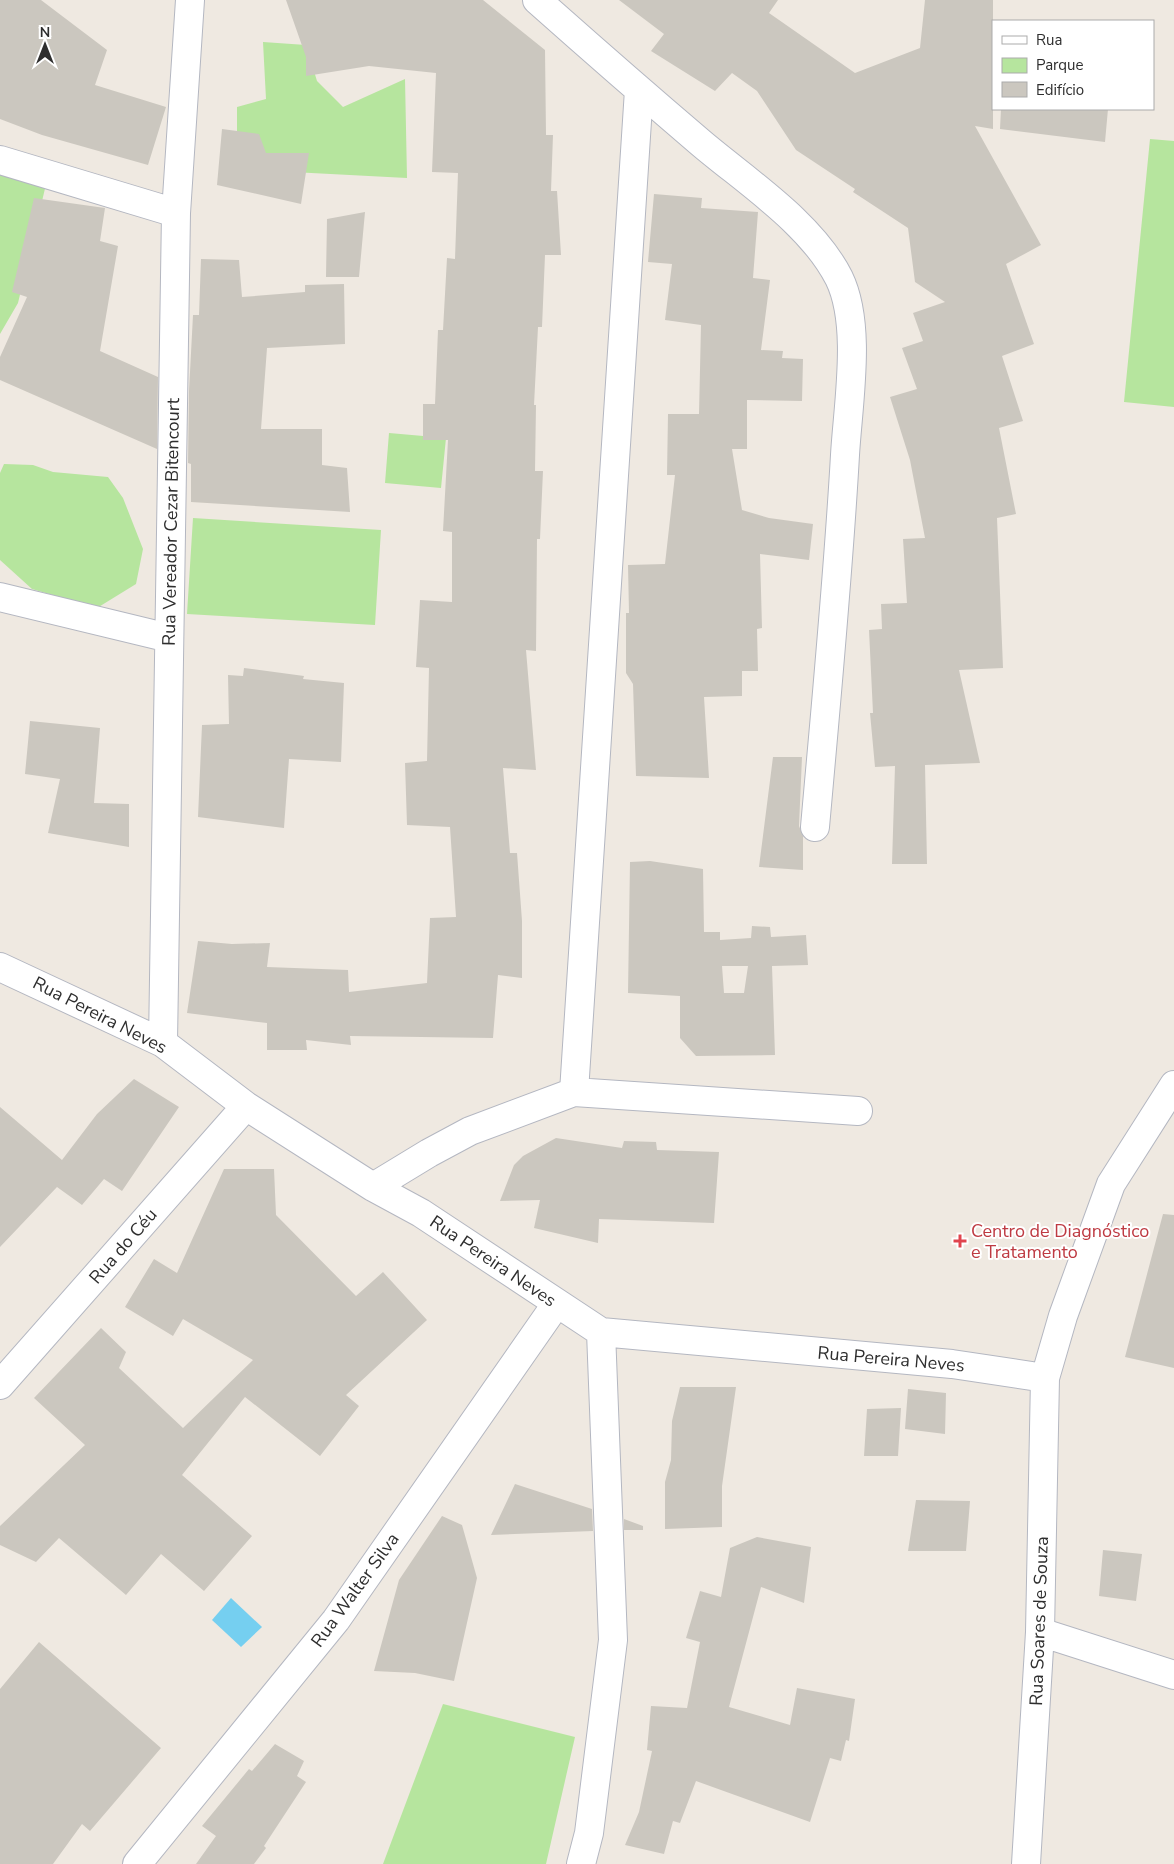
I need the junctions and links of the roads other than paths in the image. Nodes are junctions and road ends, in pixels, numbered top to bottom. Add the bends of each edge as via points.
1 (190, 0) edge
2 (537, 0) edge
3 (639, 90) junction
4 (0, 160) edge
5 (176, 213) junction
6 (0, 596) edge
7 (169, 638) junction
8 (816, 826) dead end
9 (0, 967) edge
10 (163, 1044) junction
11 (1174, 1085) edge
12 (574, 1092) junction
13 (246, 1106) junction
14 (858, 1110) dead end
15 (373, 1187) junction
16 (557, 1303) junction
17 (601, 1332) junction
18 (1045, 1378) junction
19 (0, 1385) edge
20 (1040, 1632) junction
21 (1174, 1675) edge
22 (137, 1864) edge
23 (580, 1864) edge
24 (1026, 1864) edge

1 - 5 street, Rua Vereador Cezar Bitencourt
2 - 3 street
3 - 8 street via 786,213 819,247 838,277 849,305 852,344 839,560
3 - 12 street
4 - 5 street
5 - 7 street, Rua Vereador Cezar Bitencourt
6 - 7 street
7 - 10 street, Rua Vereador Cezar Bitencourt
9 - 10 street, Rua Pereira Neves
10 - 13 street, Rua Pereira Neves
11 - 18 street, Rua Soares de Souza via 1111,1184 1063,1316
12 - 14 street
12 - 15 street via 470,1131
13 - 15 street, Rua Pereira Neves
13 - 19 street, Rua do Céu
15 - 16 street, Rua Pereira Neves via 421,1213
16 - 17 street, Rua Pereira Neves
16 - 22 street, Rua Walter Silva via 336,1620
17 - 18 street, Rua Pereira Neves via 970,1366
17 - 23 street via 613,1640 589,1833
18 - 20 street, Rua Soares de Souza
20 - 21 street
20 - 24 street, Rua Soares de Souza

